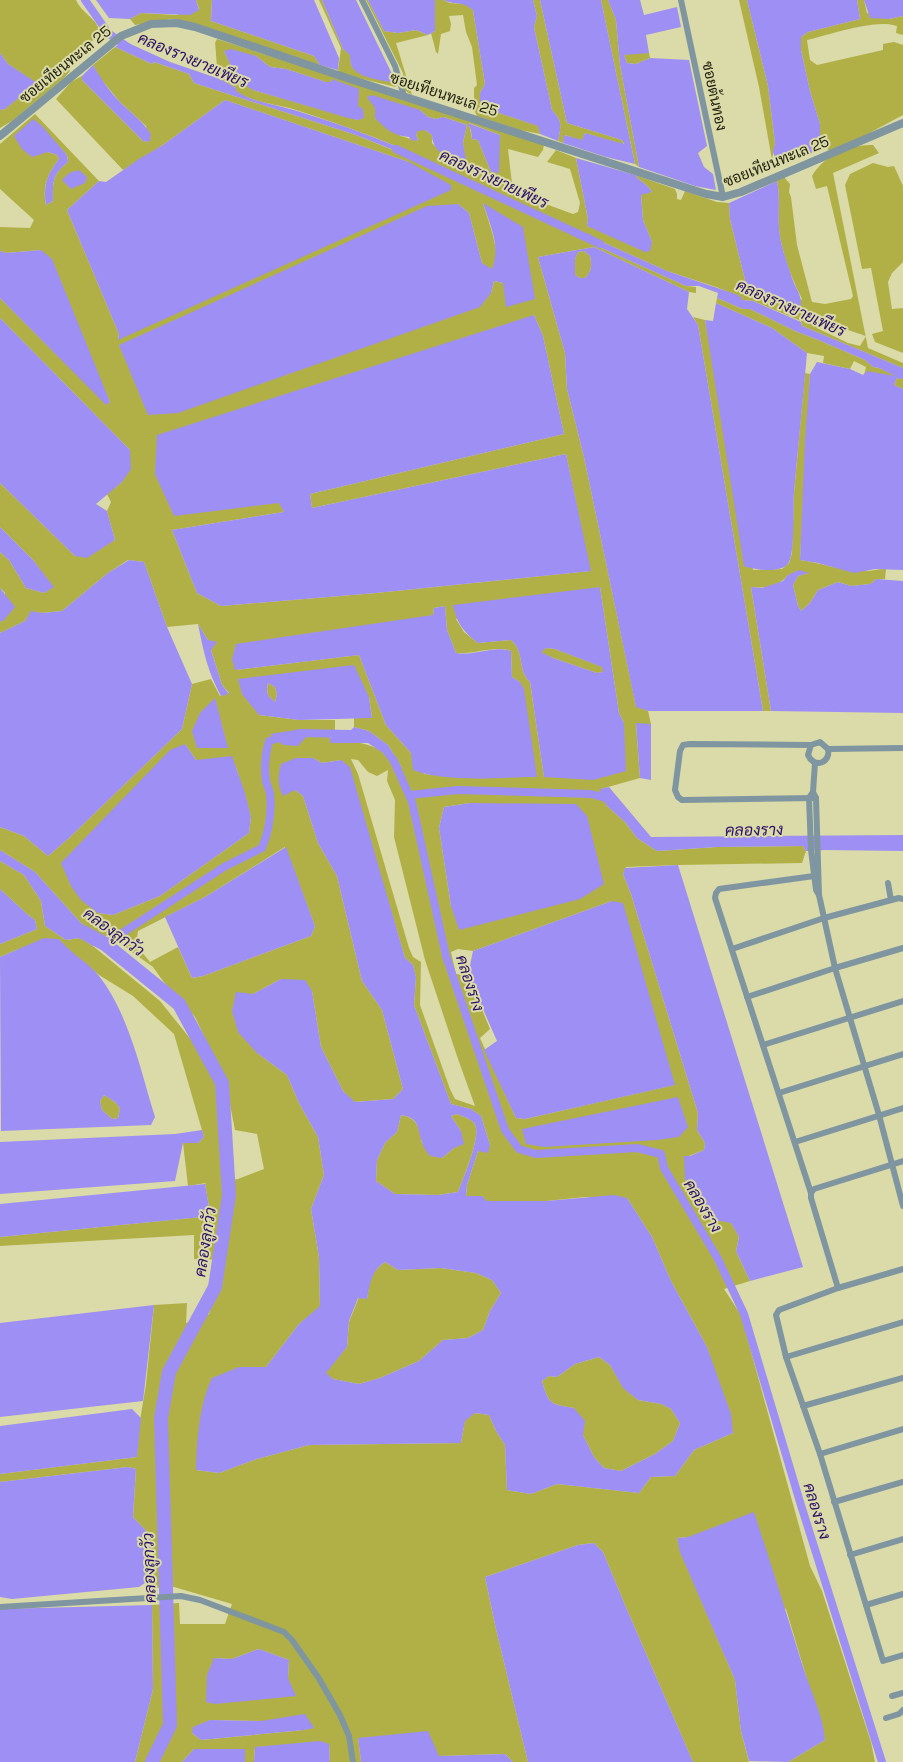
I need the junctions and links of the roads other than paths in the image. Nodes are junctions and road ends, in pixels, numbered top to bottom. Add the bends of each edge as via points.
1 (362, 0) edge
2 (680, 0) edge
3 (404, 96) junction
4 (903, 123) edge
5 (0, 136) edge
6 (723, 197) junction
7 (811, 745) junction
8 (903, 748) edge
9 (828, 749) junction
10 (815, 763) junction
11 (813, 796) junction
12 (814, 876) junction
13 (888, 883) dead end
14 (819, 895) junction
15 (903, 899) edge
16 (892, 900) junction
17 (824, 918) junction
18 (732, 948) junction
19 (903, 948) edge
20 (835, 968) junction
21 (747, 997) junction
22 (903, 1001) edge
23 (850, 1017) junction
24 (763, 1045) junction
25 (903, 1054) edge
26 (864, 1066) junction
27 (779, 1093) junction
28 (903, 1108) edge
29 (879, 1115) junction
30 (794, 1142) junction
31 (903, 1161) edge
32 (892, 1165) junction
33 (811, 1193) junction
34 (903, 1206) edge
35 (903, 1269) edge
36 (838, 1288) junction
37 (903, 1322) edge
38 (786, 1357) junction
39 (903, 1378) edge
40 (803, 1406) junction
41 (903, 1429) edge
42 (820, 1454) junction
43 (903, 1482) edge
44 (834, 1502) junction
45 (903, 1540) edge
46 (850, 1555) junction
47 (903, 1594) edge
48 (866, 1605) junction
49 (0, 1606) edge
50 (903, 1655) edge
51 (903, 1693) edge
52 (892, 1696) dead end
53 (903, 1710) edge
54 (886, 1718) dead end
55 (353, 1762) edge

1 - 3 street via 397,70
2 - 6 street, ซอยต้นทอง
3 - 5 street, ซอยเทียนทะเล 25 via 183,24 163,22 121,36
3 - 6 street, ซอยเทียนทะเล 25
4 - 6 street, ซอยเทียนทะเล 25 via 741,192
7 - 9 street via 820,742
7 - 10 street via 808,755
7 - 11 street via 683,745 675,790 678,798 682,800
8 - 9 street
9 - 10 street via 829,756 825,761
10 - 11 street
11 - 12 street via 810,833
11 - 14 street
12 - 14 street
12 - 18 street via 719,889 715,898
13 - 16 street
14 - 17 street
15 - 16 street
16 - 17 street
17 - 18 street
17 - 20 street
18 - 21 street
19 - 20 street
20 - 21 street
20 - 23 street
21 - 24 street
22 - 23 street
23 - 24 street
23 - 26 street
24 - 27 street
25 - 26 street
26 - 27 street
26 - 29 street
27 - 30 street
28 - 29 street
29 - 30 street
29 - 32 street
30 - 33 street
31 - 32 street
32 - 33 street via 814,1189
32 - 34 street
33 - 36 street
35 - 36 street
36 - 38 street via 778,1312 776,1315
37 - 38 street
38 - 40 street
39 - 40 street
40 - 42 street
41 - 42 street
42 - 44 street
43 - 44 street
44 - 46 street
45 - 46 street
46 - 48 street
47 - 48 street
48 - 50 street via 883,1661
49 - 55 street via 181,1596 200,1600 284,1632 318,1677 340,1715 349,1736
51 - 52 street
53 - 54 street

